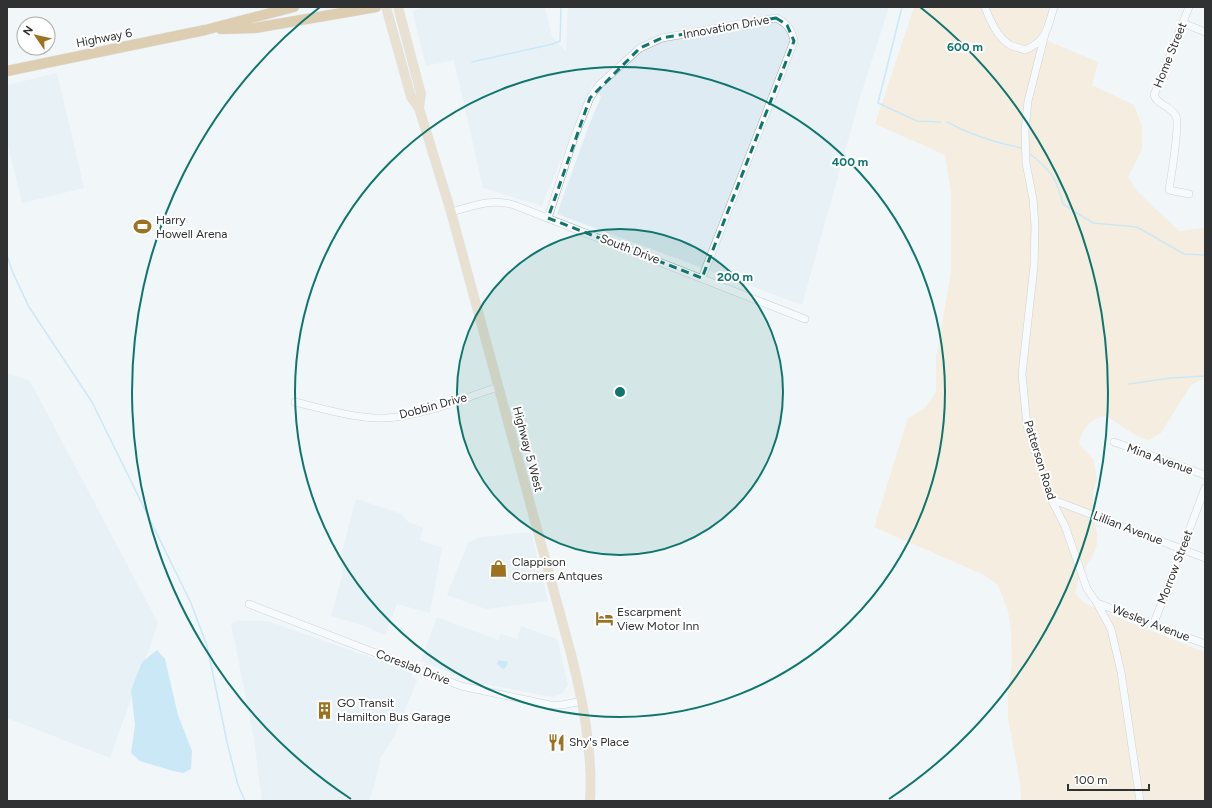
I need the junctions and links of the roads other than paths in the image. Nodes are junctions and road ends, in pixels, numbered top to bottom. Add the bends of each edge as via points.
1 (294, 7) edge
2 (376, 7) edge
3 (386, 7) edge
4 (398, 7) edge
5 (985, 7) edge
6 (1054, 7) edge
7 (1189, 7) edge
8 (1183, 23) junction
9 (206, 30) junction
10 (1205, 32) edge
11 (1045, 34) junction
12 (7, 71) edge
13 (419, 108) junction
14 (1189, 194) dead end
15 (451, 212) junction
16 (548, 218) junction
17 (702, 278) junction
18 (805, 319) dead end
19 (498, 387) junction
20 (295, 402) dead end
21 (1114, 442) dead end
22 (1205, 475) edge
23 (1205, 488) edge
24 (1051, 499) junction
25 (1182, 549) junction
26 (1205, 558) edge
27 (1097, 603) junction
28 (250, 604) dead end
29 (1154, 623) junction
30 (1205, 644) edge
31 (582, 700) junction
32 (590, 801) edge
33 (1140, 801) edge

1 - 9 highway, Highway 6
2 - 9 highway, Highway 6 via 255,28
3 - 13 main road, Highway 5 West via 411,98
4 - 13 main road, Highway 5 West via 421,94
5 - 11 street via 998,33 1009,45 1025,50 1038,44
6 - 11 street, Patterson Road
7 - 8 street, Home Street
8 - 10 street
8 - 14 street, Home Street via 1154,94 1159,102 1172,111 1178,121 1169,190
9 - 12 highway, Highway 6
11 - 24 street, Patterson Road via 1028,101 1025,131 1026,163 1035,226 1034,266 1022,374 1027,426
13 - 15 main road, Highway 5 West
15 - 16 street, South Drive via 487,202 502,201
15 - 19 main road, Highway 5 West
16 - 17 street, South Drive
16 - 17 street, Innovation Drive via 578,124 590,98 599,85 640,48 662,38 776,18 787,24 794,42
17 - 18 street, South Drive
19 - 20 street, Dobbin Drive via 409,414 386,418 364,417
19 - 31 main road, Highway 5 West
21 - 22 street, Mina Avenue
23 - 25 street, Morrow Street
24 - 25 street, Lillian Avenue
24 - 27 street, Patterson Road via 1065,526 1087,589
25 - 26 street, Lillian Avenue
25 - 29 street, Morrow Street
27 - 29 street, Wesley Avenue
27 - 33 street, Patterson Road via 1111,629 1121,672
28 - 31 street, Coreslab Drive via 461,686 550,705
29 - 30 street, Wesley Avenue
31 - 32 main road, Highway 5 West via 591,777

